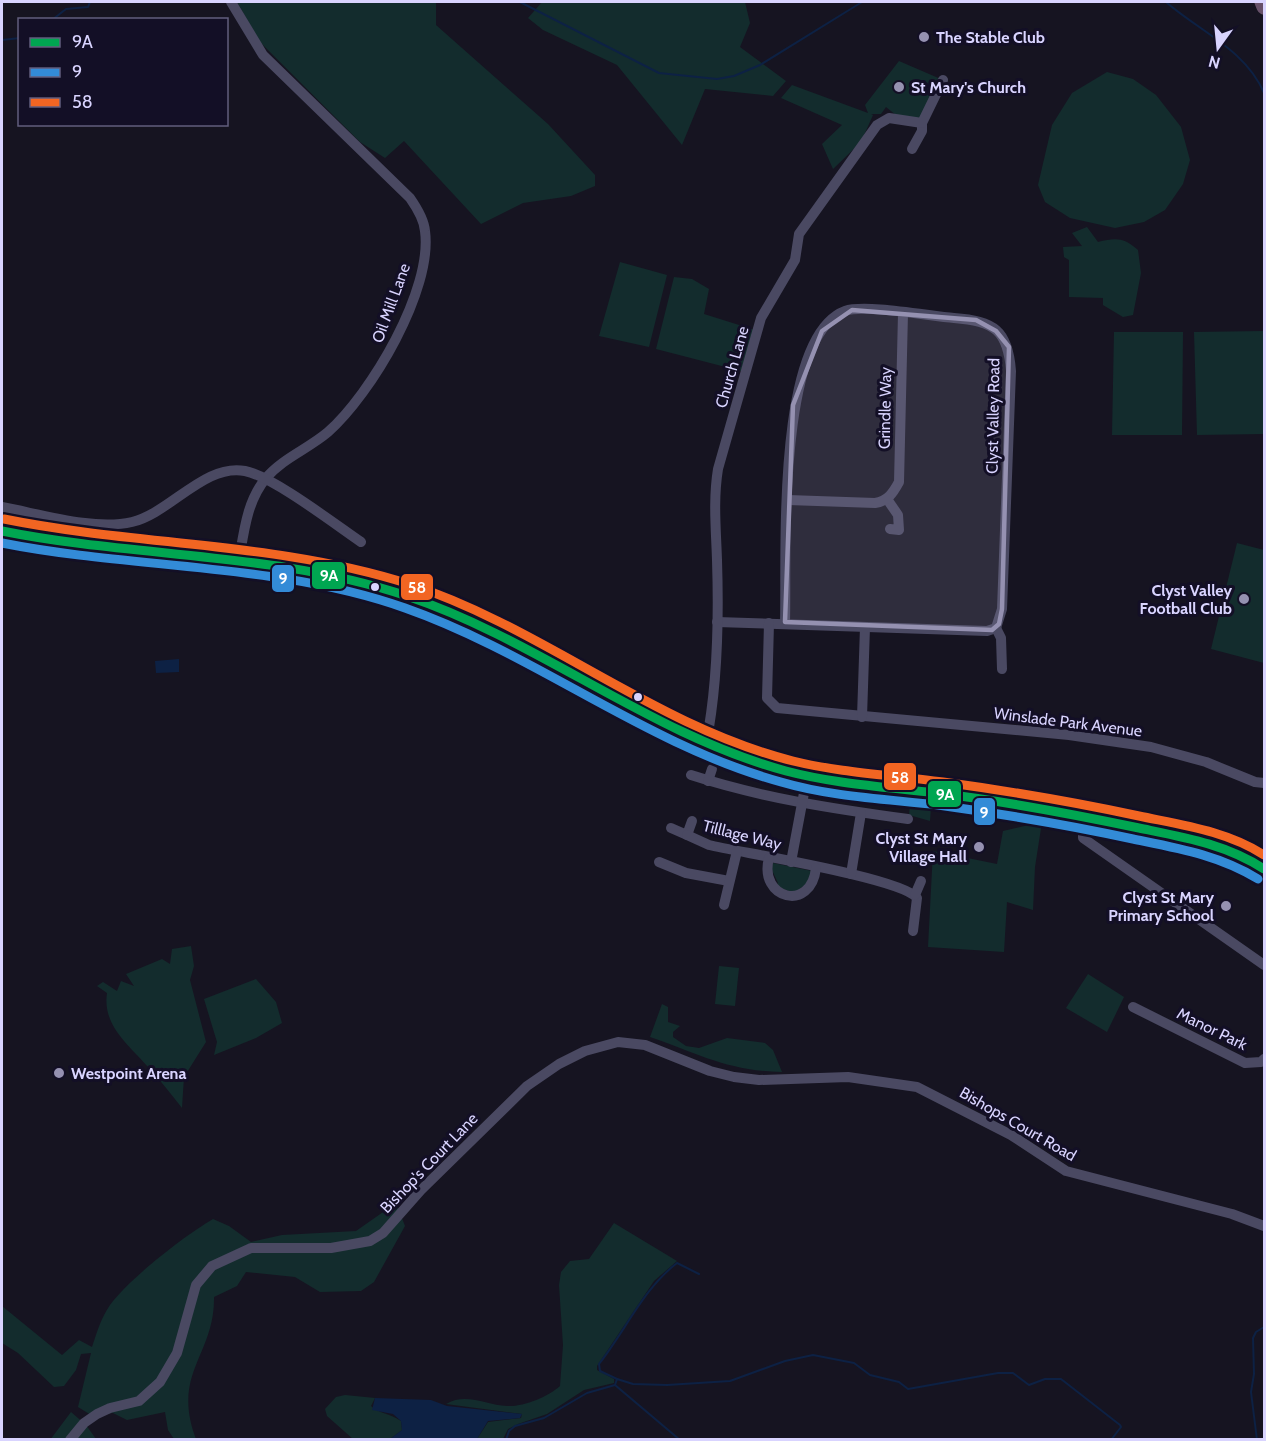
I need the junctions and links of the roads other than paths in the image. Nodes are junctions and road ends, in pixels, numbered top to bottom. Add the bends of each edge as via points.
1 (231, 2) edge
2 (1262, 2) edge
3 (1264, 7) edge
4 (943, 80) dead end
5 (922, 123) junction
6 (912, 149) dead end
7 (903, 314) junction
8 (266, 479) junction
9 (887, 499) junction
10 (788, 500) junction
11 (2, 507) edge
12 (898, 530) dead end
13 (2, 531) edge
14 (361, 542) dead end
15 (239, 560) junction
16 (717, 622) junction
17 (769, 622) junction
18 (785, 622) junction
19 (866, 627) junction
20 (996, 628) junction
21 (1002, 669) dead end
22 (862, 717) junction
23 (706, 744) junction
24 (712, 769) dead end
25 (691, 775) dead end
26 (807, 777) junction
27 (708, 781) junction
28 (1264, 783) edge
29 (801, 801) junction
30 (861, 813) junction
31 (1083, 816) junction
32 (908, 819) dead end
33 (692, 821) dead end
34 (671, 828) dead end
35 (687, 835) junction
36 (737, 852) junction
37 (1239, 854) junction
38 (769, 858) junction
39 (1264, 858) edge
40 (658, 862) dead end
41 (790, 862) junction
42 (816, 868) junction
43 (1264, 869) edge
44 (851, 874) junction
45 (729, 881) junction
46 (921, 881) dead end
47 (915, 895) junction
48 (724, 906) dead end
49 (913, 931) dead end
50 (1264, 965) edge
51 (1133, 1007) dead end
52 (1264, 1059) edge
53 (887, 1080) joint
54 (1264, 1226) edge
55 (70, 1440) edge

1 - 8 street, Oil Mill Lane via 262,55 399,185 417,208 425,230 422,264 412,299 373,380 327,432
2 - 3 highway
4 - 5 street
5 - 6 street
5 - 16 street, Church Lane via 889,118 877,124 799,234 795,260 761,318 714,492
7 - 9 street, Grindle Way via 899,482
7 - 10 street, Clyst Valley Road via 867,309 844,312 822,331 793,405
7 - 20 street, Clyst Valley Road via 976,320 996,331 1009,347 1003,598 1002,617
8 - 11 street via 235,470 216,474 167,507 126,523 99,525
8 - 14 street
8 - 15 street, Oil Mill Lane via 249,509
9 - 10 street via 874,503
9 - 12 street via 898,515
10 - 18 street, Clyst Valley Road
13 - 15 main road via 99,547
15 - 23 main road via 341,577 443,609
16 - 17 street
16 - 23 street, Church Lane
17 - 18 street
17 - 22 street, Winslade Park Avenue via 770,704
18 - 19 street
19 - 20 street via 987,631
19 - 22 street
20 - 21 street, Clyst Valley Road via 1001,638
22 - 28 street, Winslade Park Avenue via 1069,735 1151,747
23 - 26 main road
24 - 27 street
25 - 27 street
26 - 29 street
26 - 31 main road
27 - 29 street
29 - 30 street
29 - 41 street
30 - 32 street
30 - 44 street
31 - 37 main road
31 - 50 street via 1083,838
33 - 35 street, Tilllage Way
34 - 35 street, Tilllage Way
35 - 36 street, Tilllage Way
36 - 38 street, Tilllage Way
36 - 45 street
37 - 39 main road
37 - 43 main road
38 - 41 street, Tilllage Way
38 - 42 street via 771,884 788,896 808,889
40 - 45 street via 686,873
41 - 42 street, Tilllage Way
42 - 44 street, Tilllage Way
44 - 47 street, Tilllage Way via 873,878
45 - 48 street
46 - 47 street
47 - 49 street
51 - 52 street, Manor Park via 1146,1018 1245,1062 1253,1064
53 - 54 street, Bishops Court Road via 928,1090 1011,1135 1066,1171
53 - 55 street, Bishop's Court Lane via 734,1077 630,1042 585,1051 527,1086 383,1233 370,1241 331,1248 251,1248 212,1266 196,1285 177,1353 160,1382 132,1405 97,1414

